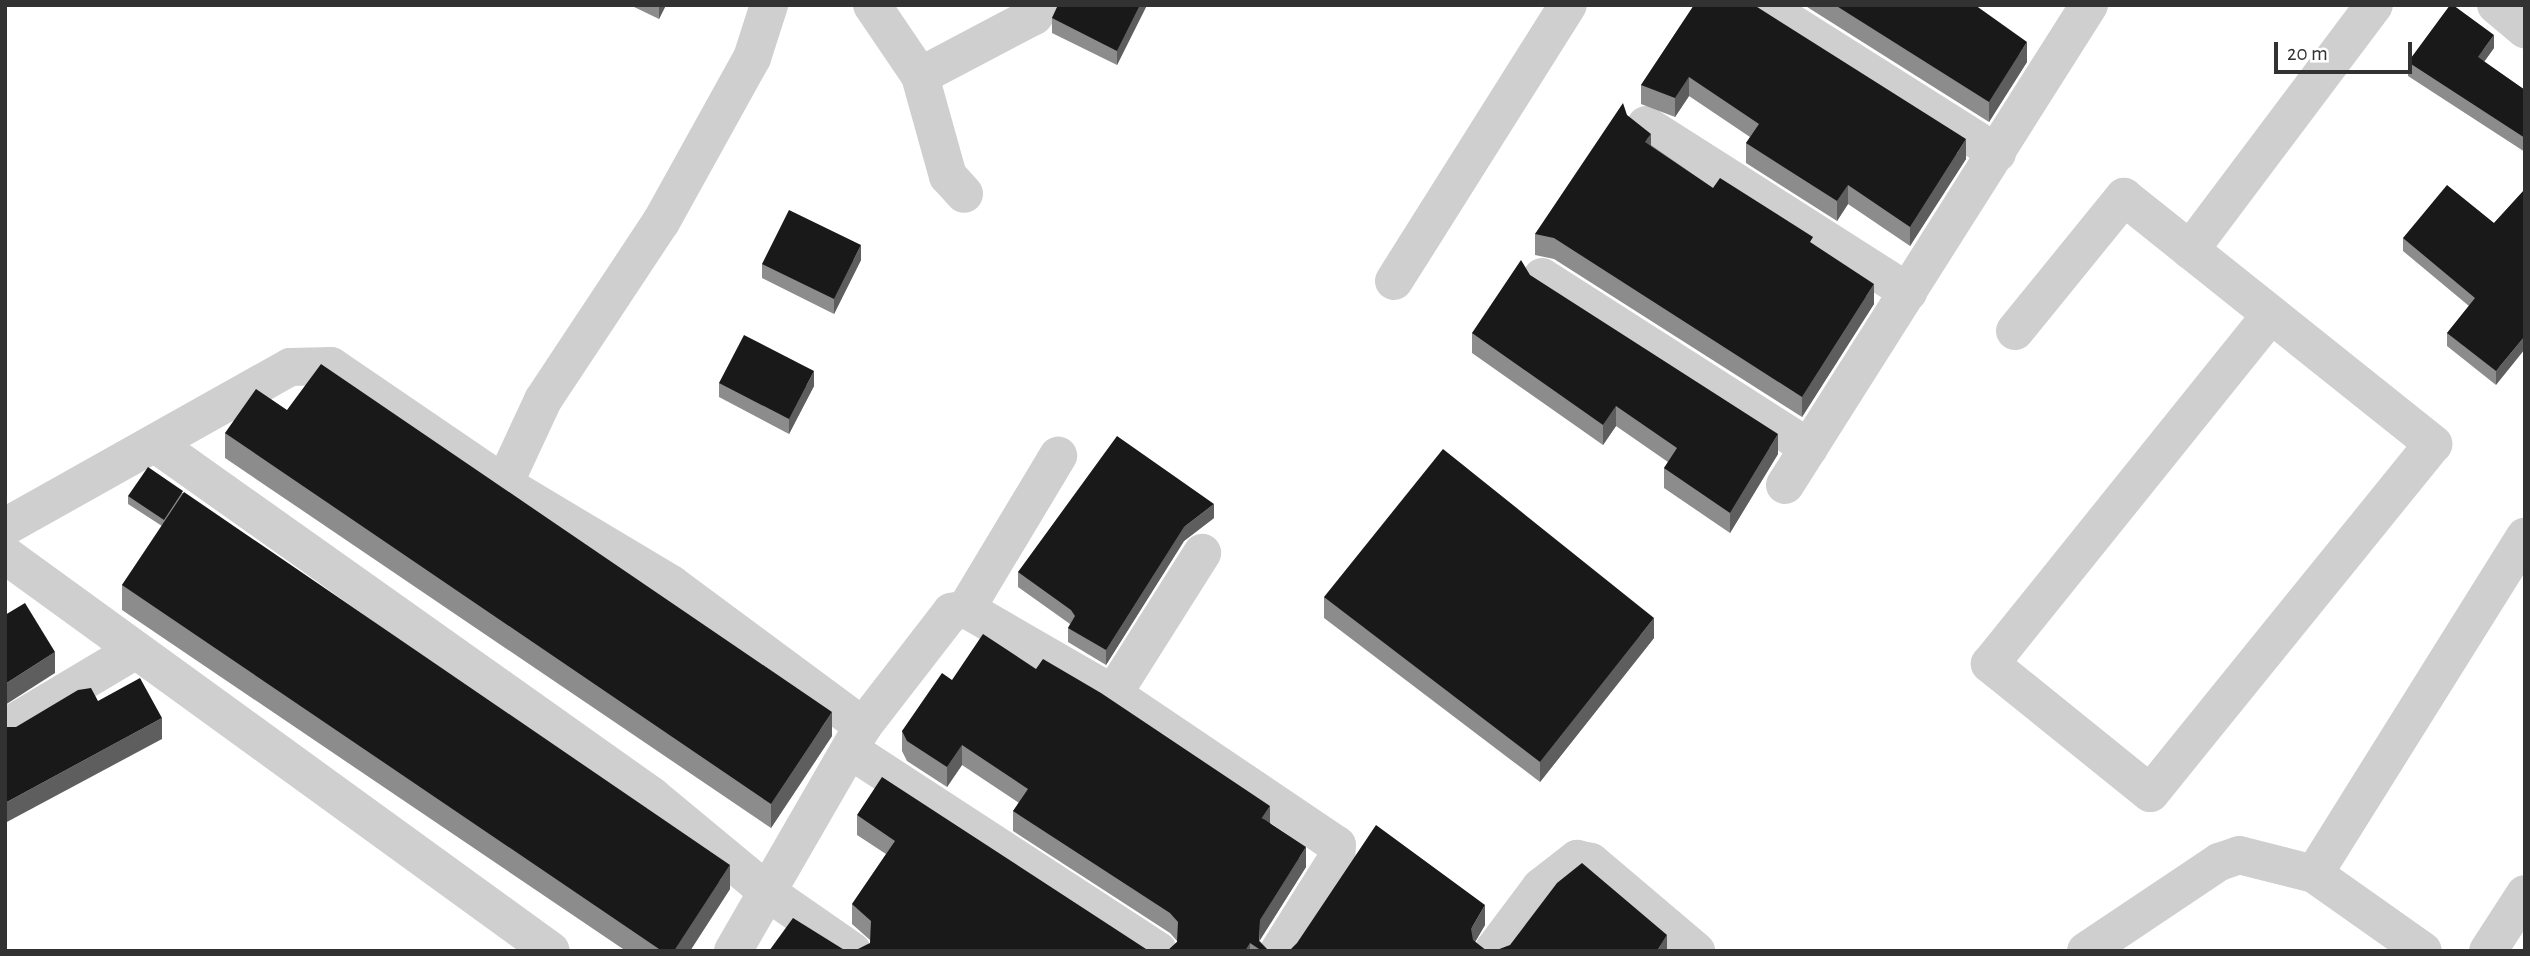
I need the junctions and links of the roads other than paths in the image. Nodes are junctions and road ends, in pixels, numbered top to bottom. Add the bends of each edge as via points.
1 (769, 5) edge
2 (872, 5) edge
3 (1042, 5) edge
4 (1568, 5) edge
5 (1763, 5) edge
6 (2089, 5) edge
7 (2374, 5) edge
8 (2496, 5) edge
9 (2525, 29) edge
10 (920, 76) junction
11 (1646, 125) dead end
12 (1997, 153) junction
13 (964, 194) dead end
14 (2190, 250) junction
15 (1542, 277) dead end
16 (1394, 281) dead end
17 (1908, 292) junction
18 (2271, 315) junction
19 (2015, 331) dead end
20 (157, 445) junction
21 (1809, 448) junction
22 (1058, 456) dead end
23 (504, 484) junction
24 (1785, 485) dead end
25 (5, 527) edge
26 (2525, 536) edge
27 (1202, 553) dead end
28 (5, 555) edge
29 (966, 609) junction
30 (136, 650) junction
31 (1113, 694) junction
32 (5, 728) edge
33 (857, 738) junction
34 (2314, 874) junction
35 (770, 894) junction
36 (2525, 894) edge
37 (2094, 948) edge
38 (551, 951) edge
39 (733, 951) edge
40 (852, 951) edge
41 (1158, 951) edge
42 (1279, 951) edge
43 (1493, 951) edge
44 (1696, 951) edge
45 (2423, 951) edge
46 (2488, 951) edge

1 - 23 street via 740,82 662,222 543,400
2 - 10 street
3 - 10 street via 1034,16
4 - 16 street
5 - 12 street
6 - 12 street
7 - 14 street
8 - 9 street
10 - 13 street via 948,176
11 - 17 street
12 - 17 street
14 - 18 street
14 - 19 street via 2124,197
15 - 21 street
17 - 21 street
18 - 18 street via 2433,444 2150,793 1990,664
20 - 23 street via 290,367 317,363 346,373
20 - 25 street
20 - 35 street via 652,796
21 - 24 street
22 - 29 street
23 - 33 street via 671,584
26 - 34 street
27 - 31 street
28 - 30 street
29 - 31 street
29 - 33 street via 951,612
30 - 32 street
30 - 38 street
31 - 42 street via 1337,845 1336,860
33 - 35 street
33 - 41 street
34 - 37 street via 2233,857
34 - 45 street
35 - 39 street
35 - 40 street
36 - 46 street
43 - 44 street via 1541,887 1577,859 1591,862

